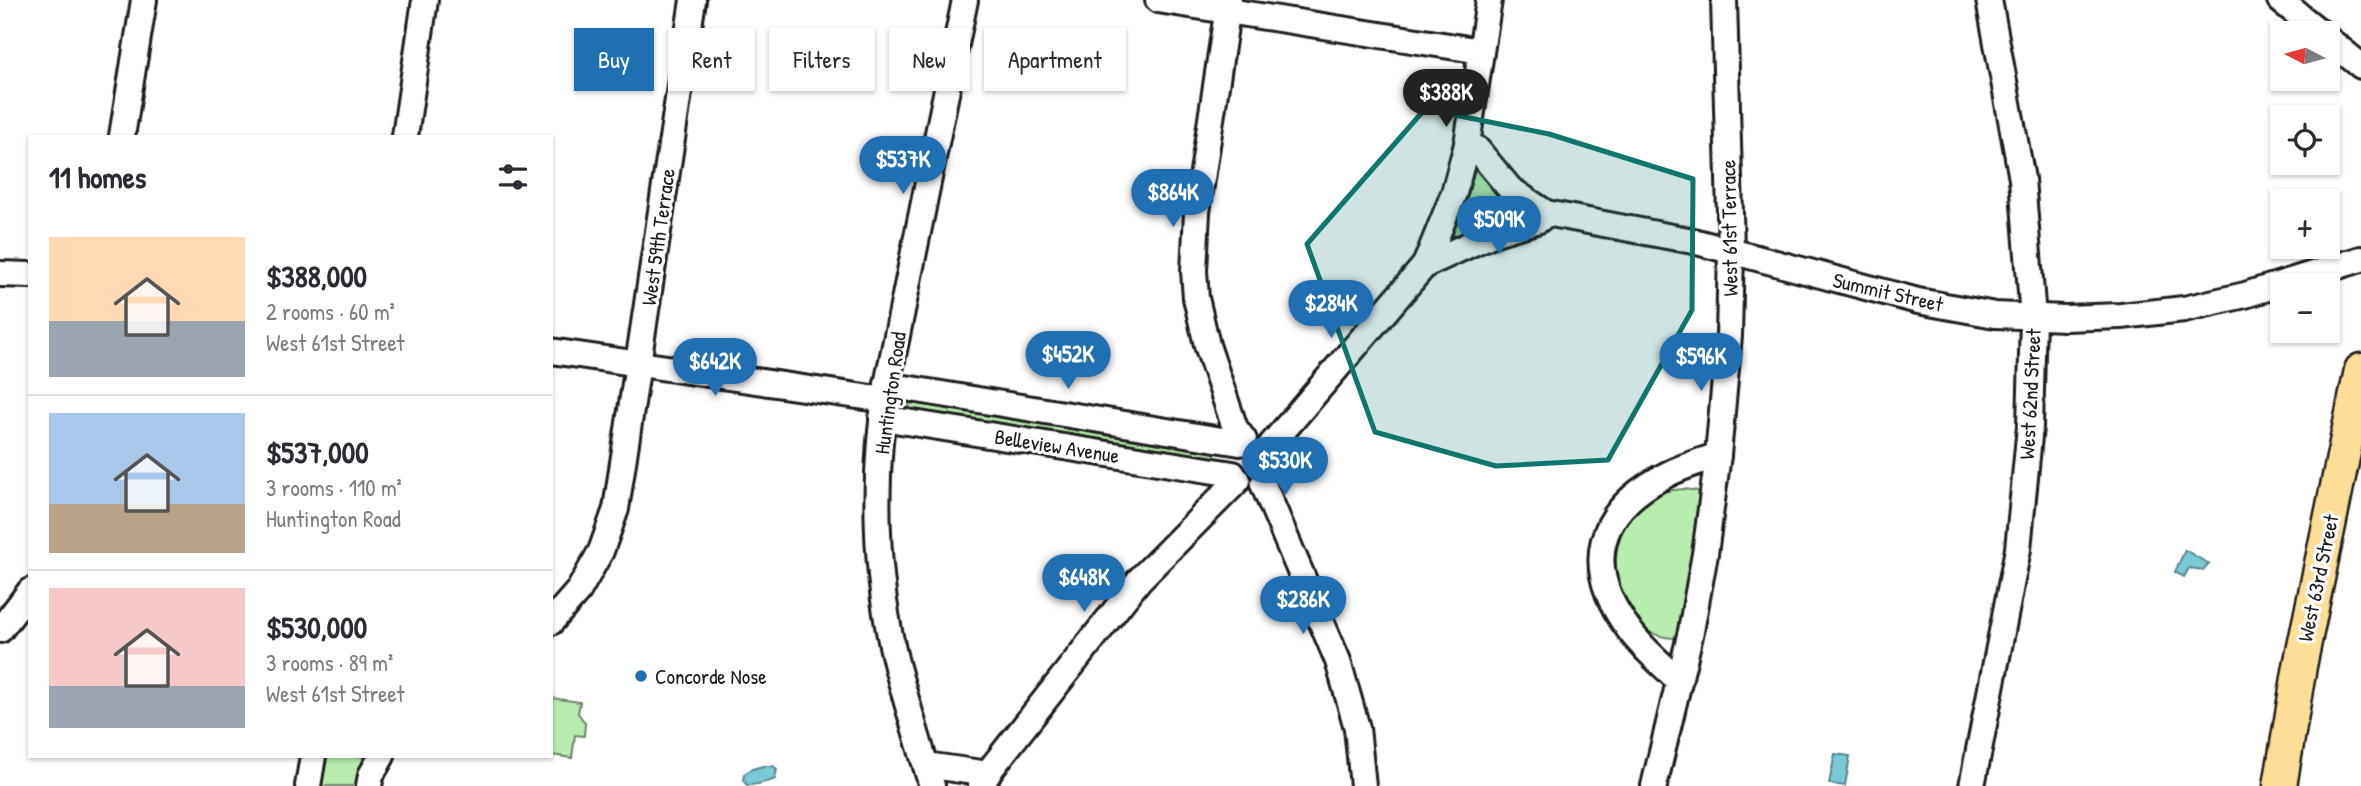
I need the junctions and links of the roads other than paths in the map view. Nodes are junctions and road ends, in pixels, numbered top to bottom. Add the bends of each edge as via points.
1 (144, 0) edge
2 (425, 0) edge
3 (693, 0) edge
4 (965, 0) edge
5 (1158, 0) edge
6 (1489, 0) edge
7 (1724, 0) edge
8 (1989, 0) edge
9 (2280, 0) edge
10 (1228, 5) edge
11 (2305, 21) edge
12 (2340, 49) edge
13 (1481, 51) junction
14 (2361, 66) edge
15 (122, 135) edge
16 (405, 135) edge
17 (1467, 144) junction
18 (1546, 213) junction
19 (1731, 250) junction
20 (2361, 259) edge
21 (1425, 265) junction
22 (0, 274) edge
23 (28, 275) edge
24 (2034, 318) junction
25 (553, 351) edge
26 (639, 364) junction
27 (2361, 370) edge
28 (885, 401) junction
29 (1242, 441) junction
30 (1270, 445) junction
31 (1718, 455) junction
32 (1235, 477) junction
33 (1263, 484) junction
34 (28, 594) edge
35 (553, 620) edge
36 (0, 629) edge
37 (1679, 681) junction
38 (313, 758) edge
39 (381, 758) edge
40 (929, 776) edge
41 (984, 780) edge
42 (308, 786) edge
43 (369, 786) edge
44 (1363, 786) edge
45 (1654, 786) edge
46 (1972, 786) edge
47 (2280, 786) edge

1 - 15 street
2 - 16 street
3 - 26 street, West 59th Terrace
4 - 28 street, Huntington Road
5 - 10 street
6 - 13 street
7 - 19 street, West 61st Terrace
8 - 24 street, West 62nd Street via 2022,178
9 - 11 street
10 - 13 street
10 - 29 street via 1197,212 1194,271 1207,345
12 - 14 street
13 - 17 street
17 - 18 street via 1477,149 1510,189
17 - 21 street via 1454,193
18 - 19 street, Summit Street
18 - 21 street via 1539,220 1495,233
19 - 24 street, Summit Street via 1918,301
19 - 31 street, West 61st Terrace via 1729,337
20 - 24 street, Summit Street via 2184,309
21 - 30 street
22 - 23 street
24 - 46 street, West 62nd Street via 2018,549
25 - 26 street, Belleview Avenue
26 - 28 street, Belleview Avenue
26 - 35 street, West 59th Terrace via 616,509 601,551 579,590
27 - 47 main road, West 63rd Street
28 - 29 street, Belleview Avenue
28 - 32 street, Belleview Avenue
28 - 40 street, Huntington Road via 877,512 885,597 897,665
29 - 30 street via 1260,439
29 - 32 street via 1230,459
30 - 33 street via 1280,468
31 - 37 street, West 61st Terrace via 1705,554
31 - 37 street via 1668,474 1626,502 1609,525 1601,552 1602,580 1613,606 1631,633
32 - 33 street via 1252,486
32 - 41 street via 1139,580
33 - 44 street via 1338,661 1357,729
34 - 36 street
37 - 45 street, West 61st Terrace
38 - 42 street
39 - 43 street
40 - 41 street

